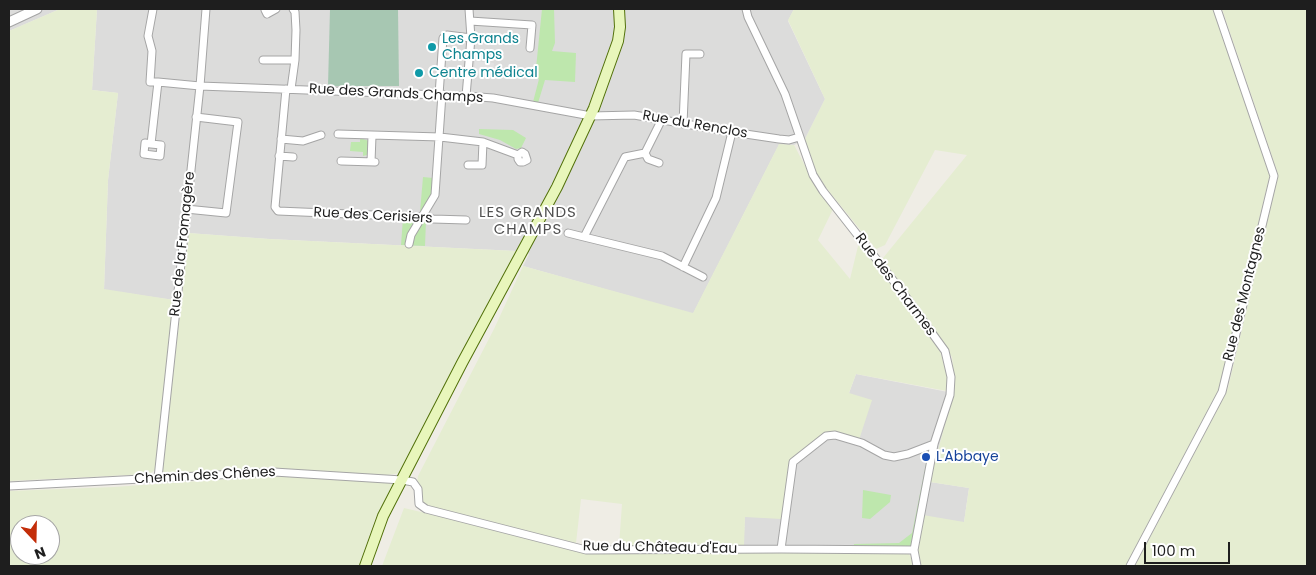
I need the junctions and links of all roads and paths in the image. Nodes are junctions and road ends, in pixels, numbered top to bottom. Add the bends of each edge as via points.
1 (38, 9) edge
2 (153, 9) edge
3 (206, 9) edge
4 (276, 9) edge
5 (293, 9) edge
6 (469, 9) edge
7 (619, 9) edge
8 (746, 9) edge
9 (1217, 9) edge
10 (265, 10) edge
11 (470, 21) junction
12 (9, 22) edge
13 (471, 38) junction
14 (530, 48) dead end
15 (700, 54) dead end
16 (263, 60) dead end
17 (295, 60) junction
18 (158, 82) junction
19 (200, 86) junction
20 (288, 89) junction
21 (440, 94) junction
22 (466, 96) junction
23 (591, 116) junction
24 (196, 118) junction
25 (662, 119) junction
26 (683, 124) junction
27 (732, 132) junction
28 (321, 134) dead end
29 (338, 134) dead end
30 (372, 136) junction
31 (440, 137) junction
32 (799, 137) junction
33 (281, 139) junction
34 (483, 142) junction
35 (151, 144) dead end
36 (645, 152) junction
37 (518, 155) dead end
38 (279, 156) junction
39 (293, 157) dead end
40 (342, 161) dead end
41 (659, 163) dead end
42 (468, 164) dead end
43 (186, 209) junction
44 (421, 217) junction
45 (466, 220) dead end
46 (568, 233) dead end
47 (584, 237) junction
48 (409, 244) dead end
49 (683, 267) junction
50 (703, 277) dead end
51 (934, 444) junction
52 (158, 478) junction
53 (402, 480) junction
54 (9, 486) edge
55 (781, 549) junction
56 (914, 550) junction
57 (365, 566) edge
58 (917, 566) edge
59 (1130, 566) edge

1 - 12 street
2 - 18 street via 148,36 152,51 150,82
3 - 19 street, Rue de la Fromagère
4 - 10 street via 267,14
5 - 17 street
6 - 11 street
7 - 23 main road via 618,41
8 - 32 street, Rue des Charmes via 784,94
9 - 59 street, Rue des Montagnes via 1274,176 1222,392
11 - 13 street
11 - 14 street via 532,25
13 - 21 street via 447,35 443,38
13 - 22 street
15 - 26 street via 686,54
16 - 17 street
17 - 20 street
18 - 19 street, Rue des Grands Champs
18 - 35 street
19 - 20 street, Rue des Grands Champs
19 - 24 street, Rue de la Fromagère
20 - 21 street, Rue des Grands Champs
20 - 33 street
21 - 22 street, Rue des Grands Champs
21 - 31 street
22 - 23 street, Rue des Grands Champs
23 - 25 street, Rue du Renclos via 634,115
23 - 53 main road via 557,187
24 - 43 street, Rue de la Fromagère
24 - 43 street via 238,122 226,213
25 - 26 street, Rue du Renclos
25 - 36 street
26 - 27 street, Rue du Renclos
27 - 32 street, Rue du Renclos via 789,140
27 - 49 street via 716,198
28 - 33 street via 303,141
29 - 30 street
30 - 31 street
30 - 40 street via 373,162
31 - 34 street
31 - 44 street via 435,195
32 - 51 street, Rue des Charmes via 813,175 823,191 945,351 951,377 950,395
33 - 38 street
34 - 37 street
34 - 42 street via 482,165
36 - 41 street via 648,159
36 - 47 street via 625,157
38 - 39 street
38 - 44 street, Rue des Cerisiers via 275,207 280,212
43 - 52 street, Rue de la Fromagère
44 - 45 street, Rue des Cerisiers
44 - 48 street
46 - 47 street
47 - 49 street via 662,256
49 - 50 street
51 - 55 street via 894,457 884,456 835,435 826,436 793,462
51 - 56 street, Rue des Charmes
52 - 53 street, Chemin des Chênes via 274,472
52 - 54 street, Chemin des Chênes
53 - 55 street, Rue du Château d'Eau via 414,482 419,504 426,510 586,550
53 - 57 main road via 383,516
55 - 56 street, Rue du Château d'Eau
56 - 58 street

